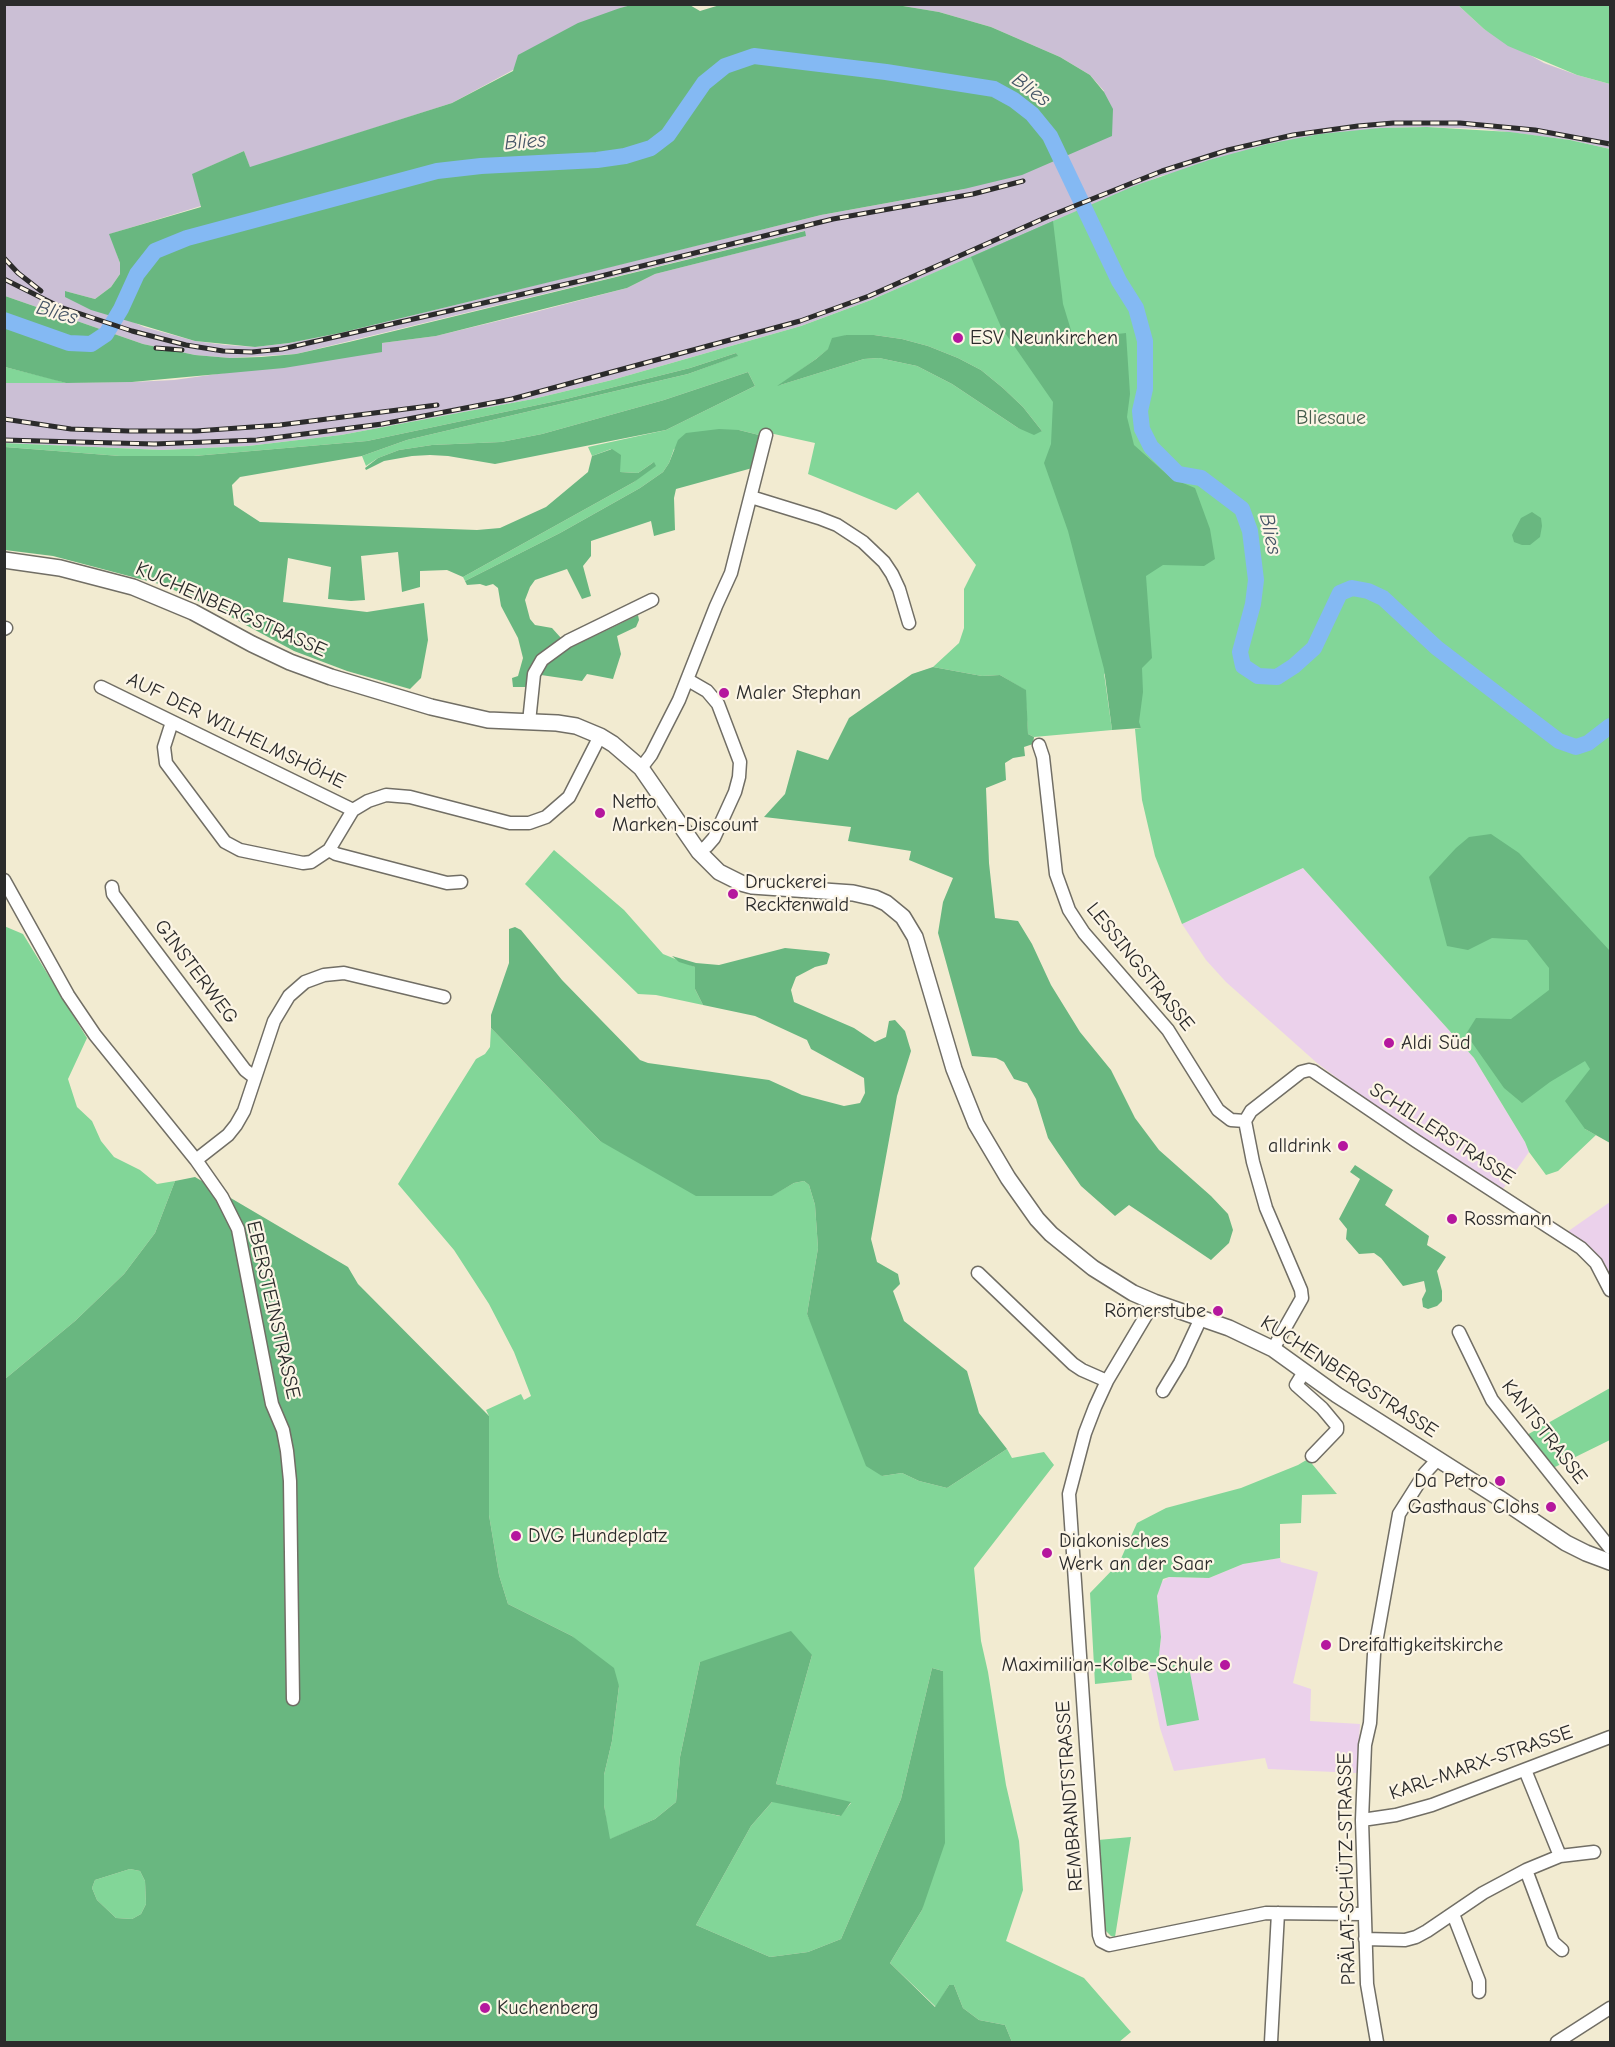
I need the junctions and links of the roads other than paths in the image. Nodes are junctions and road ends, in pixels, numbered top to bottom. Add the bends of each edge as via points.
1 (766, 435) dead end
2 (751, 497) junction
3 (4, 560) edge
4 (652, 600) dead end
5 (909, 623) dead end
6 (688, 680) junction
7 (101, 687) dead end
8 (172, 722) junction
9 (529, 722) junction
10 (600, 736) junction
11 (1039, 745) dead end
12 (641, 768) junction
13 (353, 810) junction
14 (329, 850) junction
15 (699, 852) junction
16 (461, 882) dead end
17 (112, 887) dead end
18 (6, 889) edge
19 (444, 998) dead end
20 (254, 1077) junction
21 (1245, 1121) junction
22 (196, 1160) junction
23 (978, 1273) dead end
24 (1611, 1290) edge
25 (1154, 1302) junction
26 (1201, 1318) junction
27 (1459, 1332) dead end
28 (1273, 1349) junction
29 (1304, 1372) junction
30 (1107, 1381) junction
31 (1163, 1391) dead end
32 (1312, 1456) dead end
33 (1438, 1459) junction
34 (1611, 1548) edge
35 (1611, 1562) edge
36 (293, 1699) dead end
37 (1611, 1737) edge
38 (1525, 1770) junction
39 (1362, 1820) junction
40 (1594, 1852) dead end
41 (1560, 1856) junction
42 (1526, 1870) junction
43 (1278, 1913) junction
44 (1364, 1914) junction
45 (1453, 1914) junction
46 (1365, 1939) junction
47 (1562, 1950) dead end
48 (1479, 1992) dead end
49 (1611, 2008) edge
50 (1271, 2043) edge
51 (1377, 2043) edge
52 (1557, 2043) edge

1 - 2 street
2 - 5 street via 837,525 863,542 892,574
2 - 6 street via 731,573
3 - 9 main road, KUCHENBERGSTRASSE via 60,568 133,587 193,612 271,654 331,677 454,713
4 - 9 street via 568,641 542,660 534,674
6 - 12 street
6 - 15 street via 707,691 718,704 740,762 735,792 714,838
7 - 8 street, AUF DER WILHELMSHÖHE
8 - 13 street, AUF DER WILHELMSHÖHE
8 - 14 street via 164,747 166,762 225,842 240,850 303,863 312,862
9 - 10 main road, KUCHENBERGSTRASSE via 576,726
10 - 12 main road, KUCHENBERGSTRASSE
10 - 13 street via 569,797 546,817 529,823 510,823 395,795 375,798
11 - 21 street, LESSINGSTRASSE via 1056,874 1069,910 1084,933 1168,1030 1218,1110 1231,1120
12 - 15 main road, KUCHENBERGSTRASSE
13 - 14 street
14 - 16 street via 447,883
15 - 25 main road, KUCHENBERGSTRASSE via 719,872 741,883 865,896 886,903 903,917 923,958 966,1101 1008,1178 1037,1219 1067,1248 1114,1282
17 - 20 street, GINSTERWEG via 113,894 244,1070
18 - 22 street, EBERSTEINSTRASSE via 95,1035
19 - 20 street via 344,973 314,978 297,988 282,1007
20 - 22 street via 236,1125
21 - 24 street, SCHILLERSTRASSE via 1301,1072 1313,1071 1581,1248 1596,1263
21 - 28 street via 1266,1208 1302,1298
22 - 36 street, EBERSTEINSTRASSE via 238,1229 272,1404 287,1451
23 - 30 street via 1073,1364
25 - 26 main road, KUCHENBERGSTRASSE
25 - 30 street, REMBRANDTSTRASSE
26 - 28 main road, KUCHENBERGSTRASSE
26 - 31 street
27 - 34 street, KANTSTRASSE via 1492,1400
28 - 29 main road, KUCHENBERGSTRASSE
29 - 32 street via 1296,1385 1337,1426
29 - 33 main road, KUCHENBERGSTRASSE
30 - 43 street, REMBRANDTSTRASSE via 1085,1432 1069,1505 1099,1935 1106,1945
33 - 35 main road, KUCHENBERGSTRASSE via 1566,1543
33 - 39 street, PRÄLAT-SCHÜTZ-STRASSE via 1403,1506 1396,1524 1374,1654
37 - 38 street, KARL-MARX-STRASSE
38 - 39 street, KARL-MARX-STRASSE via 1432,1805
38 - 41 street
39 - 44 street, PRÄLAT-SCHÜTZ-STRASSE
40 - 41 street
41 - 42 street
42 - 45 street
42 - 47 street via 1554,1942
43 - 44 street
43 - 50 street
44 - 46 street, PRÄLAT-SCHÜTZ-STRASSE
45 - 46 street via 1416,1937
45 - 48 street via 1479,1981
46 - 51 street, PRÄLAT-SCHÜTZ-STRASSE via 1369,2002
49 - 52 street

